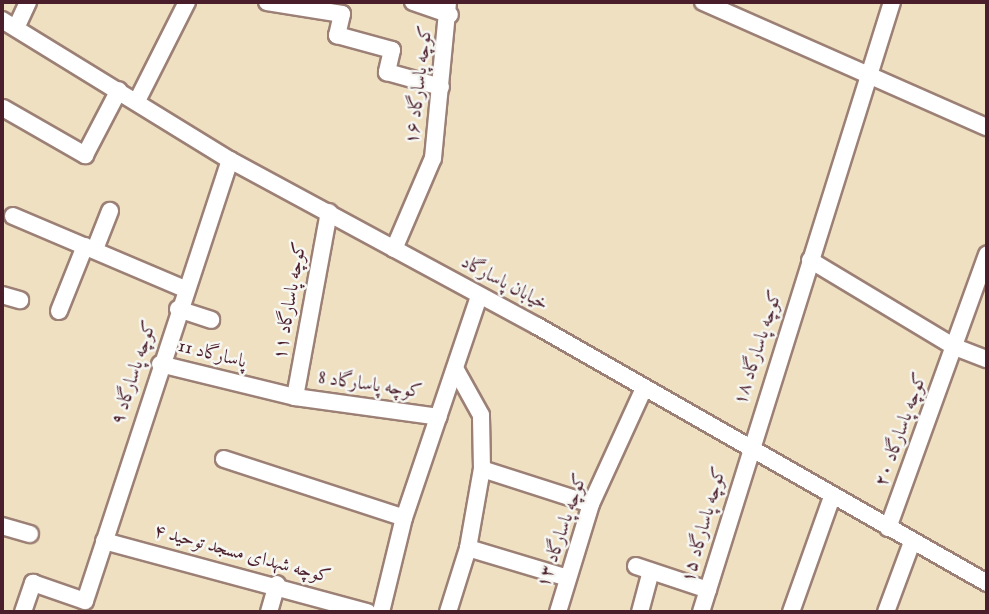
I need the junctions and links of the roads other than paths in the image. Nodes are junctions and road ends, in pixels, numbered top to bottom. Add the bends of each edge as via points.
1 (28, 2) edge
2 (187, 2) edge
3 (267, 2) edge
4 (413, 2) edge
5 (704, 2) edge
6 (892, 2) edge
7 (295, 4) edge
8 (449, 8) edge
9 (9, 24) edge
10 (868, 75) junction
11 (441, 87) junction
12 (119, 90) junction
13 (137, 101) junction
14 (2, 108) edge
15 (987, 127) edge
16 (230, 160) junction
17 (110, 211) dead end
18 (329, 212) junction
19 (12, 216) dead end
20 (90, 248) junction
21 (394, 249) junction
22 (987, 254) edge
23 (810, 260) junction
24 (185, 289) junction
25 (2, 295) edge
26 (479, 296) junction
27 (20, 300) dead end
28 (178, 309) junction
29 (59, 311) dead end
30 (211, 320) dead end
31 (954, 347) junction
32 (987, 359) edge
33 (160, 364) junction
34 (456, 370) junction
35 (645, 388) junction
36 (295, 397) junction
37 (439, 417) junction
38 (749, 449) junction
39 (223, 459) dead end
40 (482, 469) junction
41 (832, 497) junction
42 (591, 504) junction
43 (404, 518) junction
44 (2, 526) edge
45 (888, 528) junction
46 (30, 534) dead end
47 (104, 541) junction
48 (912, 542) junction
49 (468, 548) junction
50 (568, 578) junction
51 (987, 583) edge
52 (276, 584) junction
53 (708, 590) junction
54 (23, 612) edge
55 (269, 612) edge
56 (368, 612) edge
57 (381, 612) edge
58 (448, 612) edge
59 (558, 612) edge
60 (640, 612) edge
61 (701, 612) edge
62 (791, 612) edge
63 (886, 612) edge

1 - 9 street
2 - 13 street
3 - 7 street
4 - 8 street
5 - 10 street
6 - 10 street, کوچه پاسارگاد ۱۸
7 - 11 street via 342,14 337,35 392,50 387,72
8 - 11 street, کوچه پاسارگاد ۱۶
9 - 12 street, خیابان پاسارگاد
10 - 15 street
10 - 23 street, کوچه پاسارگاد ۱۸
11 - 21 street, کوچه پاسارگاد ۱۶ via 433,158
12 - 13 street, خیابان پاسارگاد
12 - 14 street via 85,155
13 - 16 street, خیابان پاسارگاد
16 - 18 street, خیابان پاسارگاد
16 - 24 street, کوچه پاسارگاد ۹
17 - 20 street
18 - 21 street, خیابان پاسارگاد
18 - 36 street, کوچه پاسارگاد ۱۱
19 - 20 street
20 - 24 street
20 - 29 street
21 - 26 street, خیابان پاسارگاد
22 - 31 street, کوچه پاسارگاد ۲۰
23 - 31 street
23 - 38 street, کوچه پاسارگاد ۱۸
24 - 28 street, کوچه پاسارگاد ۹
25 - 27 street
26 - 34 street
26 - 35 street, خیابان پاسارگاد
28 - 30 street
28 - 33 street, کوچه پاسارگاد ۹
31 - 32 street
31 - 45 street, کوچه پاسارگاد ۲۰
33 - 36 street, پاسارگاد 11
33 - 47 street, کوچه پاسارگاد ۹
34 - 37 street
34 - 40 street via 481,415
35 - 38 street, خیابان پاسارگاد
35 - 42 street, کوچه پاسارگاد ۱۳
36 - 37 street, کوچه پاسارگاد 8
37 - 43 street
38 - 41 street, خیابان پاسارگاد
38 - 53 street, کوچه پاسارگاد ۱۵
39 - 43 street
40 - 42 street
40 - 49 street
41 - 45 street, خیابان پاسارگاد
41 - 62 street
42 - 50 street, کوچه پاسارگاد ۱۳
43 - 57 street
44 - 46 street
45 - 48 street, خیابان پاسارگاد
47 - 52 street, کوچه شهدای مسجد توحید ۴
47 - 54 street, کوچه پاسارگاد ۹ via 85,601 33,583
48 - 51 street, خیابان پاسارگاد
48 - 63 street
49 - 50 street
49 - 58 street
50 - 59 street, کوچه پاسارگاد ۱۳
52 - 55 street
52 - 56 street, کوچه شهدای مسجد توحید ۴
53 - 60 street via 643,568
53 - 61 street, کوچه پاسارگاد ۱۵

